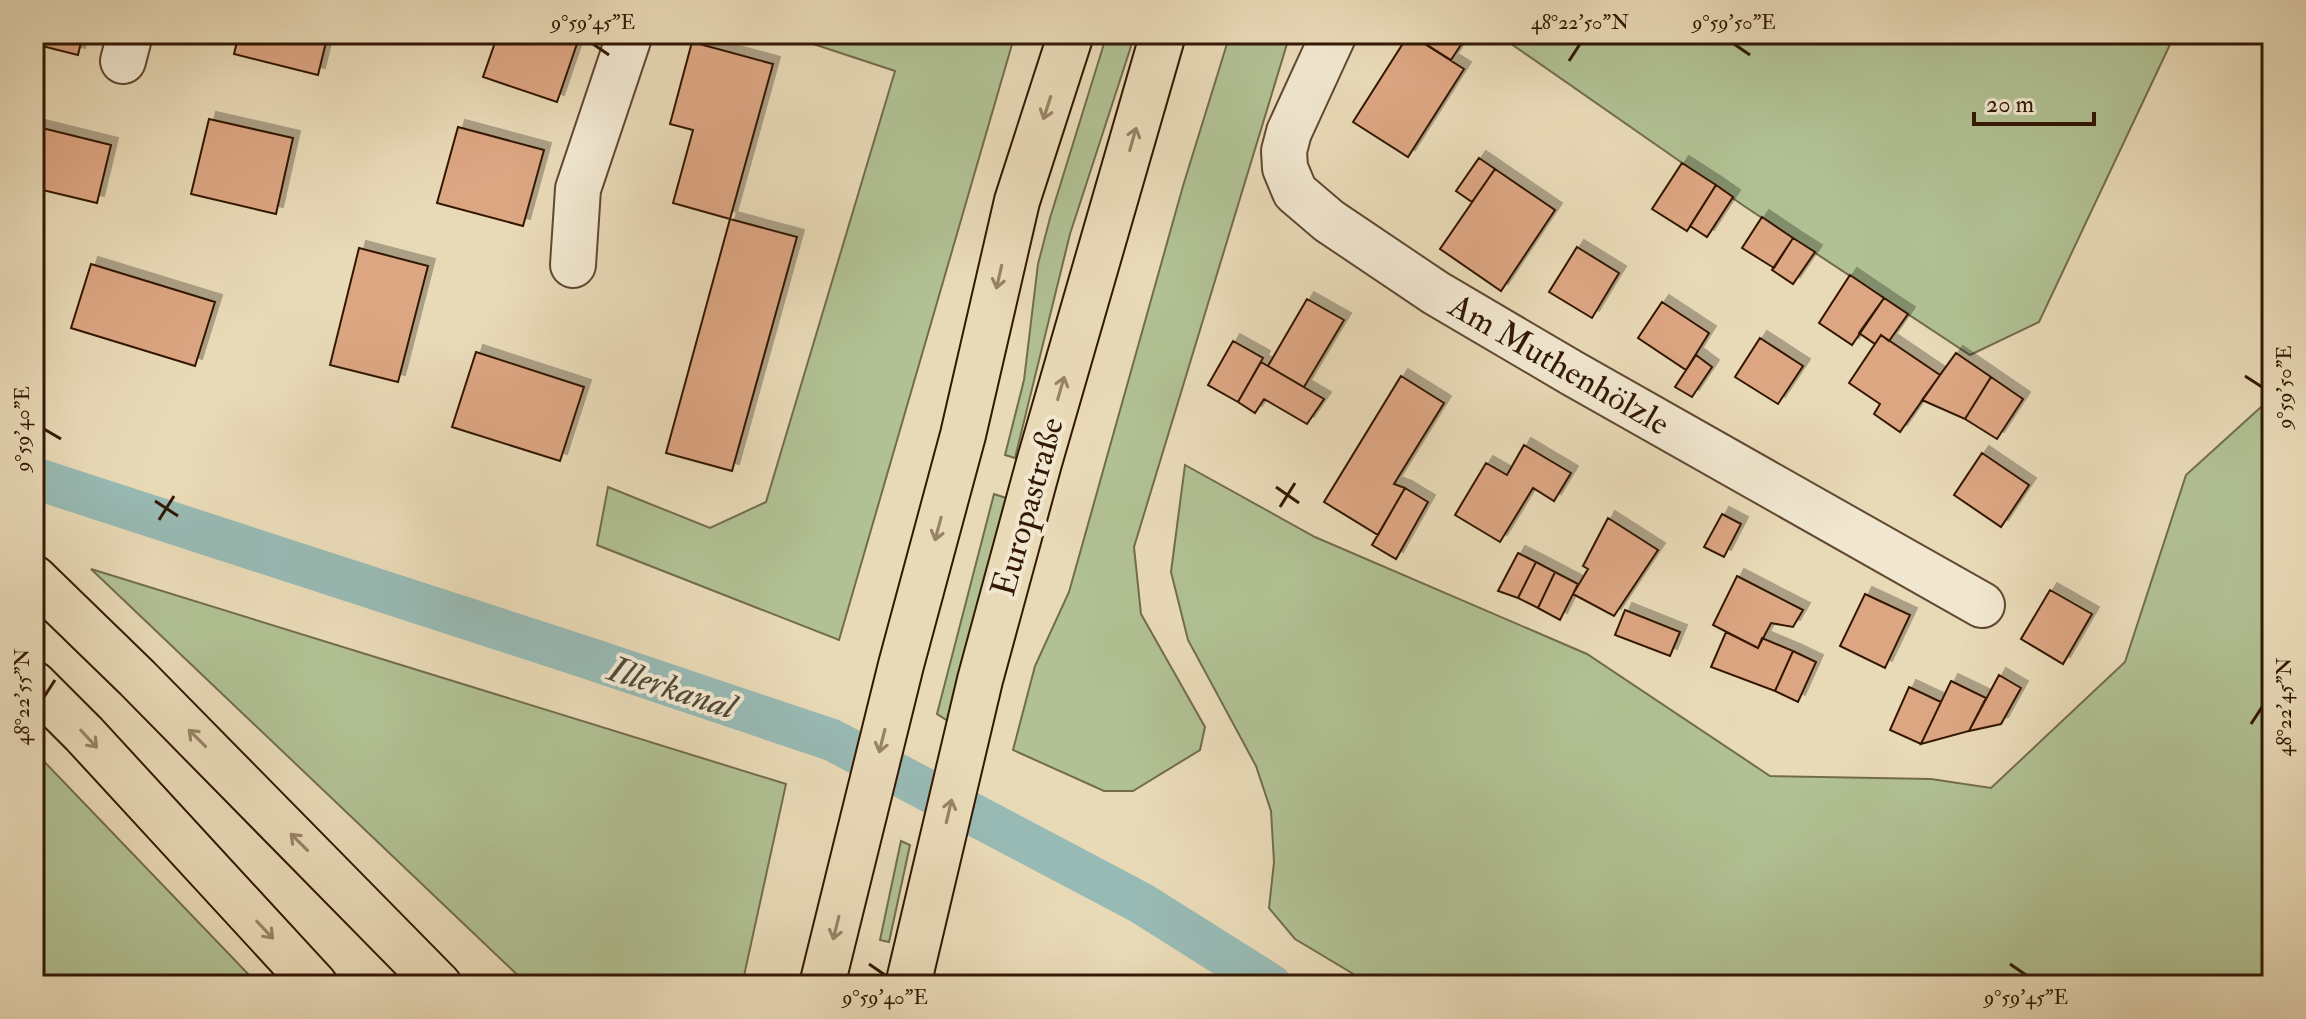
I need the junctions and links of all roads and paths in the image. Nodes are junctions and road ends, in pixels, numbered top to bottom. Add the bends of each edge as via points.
1 (630, 34) edge
2 (1071, 34) edge
3 (1163, 34) edge
4 (1334, 34) edge
5 (573, 265) dead end
6 (34, 578) edge
7 (1982, 605) dead end
8 (34, 684) edge
9 (315, 985) edge
10 (439, 985) edge
11 (822, 985) edge
12 (908, 985) edge

1 - 5 street via 578,189
2 -> 11 main road via 1017,201 963,435
12 -> 3 main road, Europastraße via 980,680
4 - 7 street, Am Muthenhölzle via 1284,151 1295,192 1436,293
10 -> 6 main road
8 -> 9 main road

